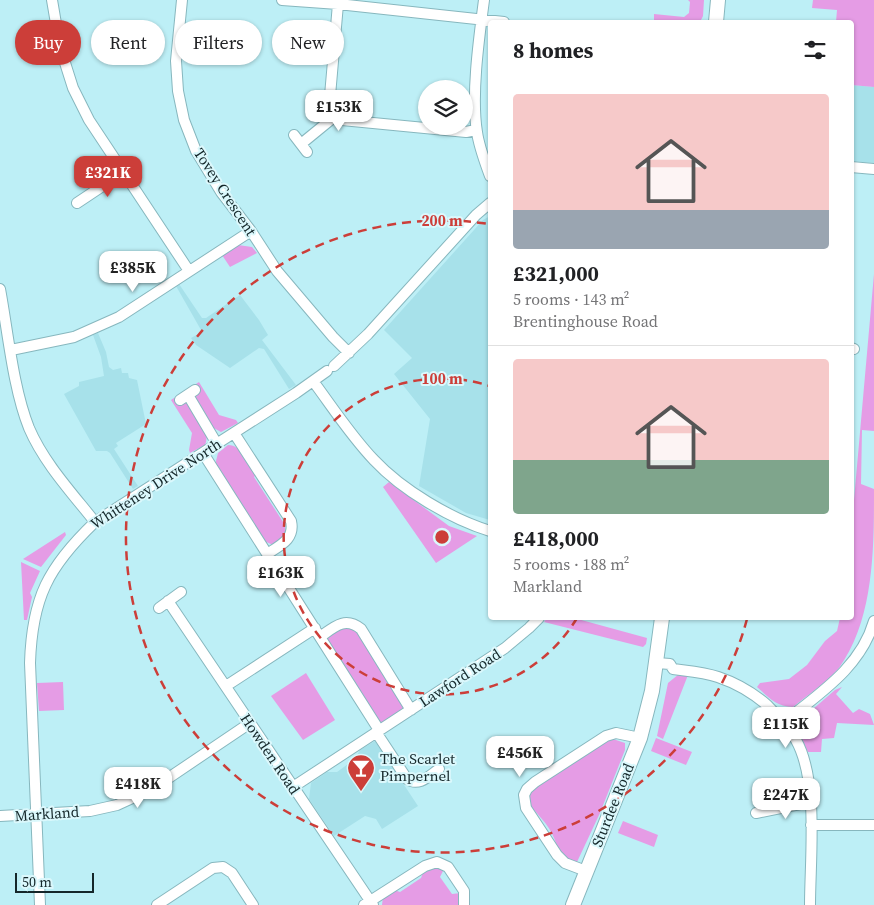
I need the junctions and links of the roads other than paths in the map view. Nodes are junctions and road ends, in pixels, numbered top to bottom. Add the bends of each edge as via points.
1 (52, 0) edge
2 (182, 0) edge
3 (282, 0) edge
4 (484, 0) edge
5 (718, 0) edge
6 (338, 4) junction
7 (482, 20) junction
8 (716, 20) edge
9 (488, 21) edge
10 (334, 117) junction
11 (476, 130) junction
12 (294, 135) dead end
13 (854, 168) edge
14 (874, 169) edge
15 (488, 170) edge
16 (125, 172) junction
17 (78, 204) dead end
18 (488, 205) edge
19 (251, 231) junction
20 (189, 271) junction
21 (0, 290) edge
22 (11, 350) junction
23 (349, 353) junction
24 (313, 381) junction
25 (188, 395) dead end
26 (234, 433) junction
27 (217, 444) junction
28 (203, 453) junction
29 (95, 522) junction
30 (488, 530) edge
31 (267, 554) junction
32 (181, 592) dead end
33 (168, 601) junction
34 (159, 608) dead end
35 (537, 620) edge
36 (662, 620) edge
37 (874, 621) edge
38 (318, 632) junction
39 (656, 663) junction
40 (226, 686) junction
41 (411, 710) junction
42 (784, 722) junction
43 (250, 724) junction
44 (378, 731) junction
45 (640, 738) junction
46 (439, 769) dead end
47 (292, 787) junction
48 (810, 802) junction
49 (756, 813) dead end
50 (36, 815) junction
51 (0, 816) edge
52 (811, 825) junction
53 (874, 825) edge
54 (586, 871) junction
55 (369, 904) edge
56 (40, 905) edge
57 (157, 905) edge
58 (253, 905) edge
59 (464, 905) edge
60 (573, 905) edge
61 (810, 905) edge

1 - 16 street via 60,47 73,88 89,120
2 - 19 street, Tovey Crescent via 176,61 184,120 196,151 221,192
3 - 6 street
4 - 7 street
5 - 8 street
6 - 7 street
6 - 10 street via 329,107
7 - 9 street
7 - 11 street via 475,95
10 - 11 street
10 - 12 street via 304,148
11 - 15 street
13 - 14 street
16 - 17 street
16 - 20 street
18 - 23 street, Whitteney Drive North
19 - 20 street
19 - 23 street, Tovey Crescent via 277,271
20 - 22 street via 98,328 74,337
21 - 22 street
22 - 29 street via 19,396 29,428 52,466
23 - 24 street, Whitteney Drive North
24 - 26 street, Whitteney Drive North
24 - 30 street via 363,447 391,475 436,506
25 - 27 street
26 - 27 street, Whitteney Drive North
26 - 31 street via 291,520 289,538
27 - 28 street, Whitteney Drive North
28 - 29 street, Whitteney Drive North
28 - 31 street
29 - 50 street, Whitteney Drive North via 68,549 50,574 34,618 30,663
31 - 38 street
32 - 33 street
33 - 34 street
33 - 40 street, Howden Road
35 - 41 street, Lawford Road via 506,648
36 - 39 street, Sturdee Road
37 - 42 street via 864,647 842,674
38 - 40 street
38 - 41 street via 345,623 361,629
38 - 44 street
39 - 42 street via 705,673 743,688 758,697
39 - 45 street, Sturdee Road
40 - 43 street, Howden Road
41 - 44 street, Lawford Road
42 - 48 street via 804,760
43 - 47 street, Howden Road
43 - 50 street, Markland via 167,779 117,805 90,811
44 - 46 street via 407,779 419,782
44 - 47 street, Lawford Road
45 - 54 street, Sturdee Road
45 - 54 street via 616,733 606,736 535,782 524,795 526,808 557,855 565,863
47 - 55 street, Howden Road
48 - 49 street
48 - 52 street
50 - 51 street, Markland
50 - 56 street, Whitteney Drive North
52 - 53 street
52 - 61 street
54 - 60 street, Sturdee Road
55 - 59 street via 437,862 448,867 464,891
57 - 58 street via 213,868 223,867 232,872

